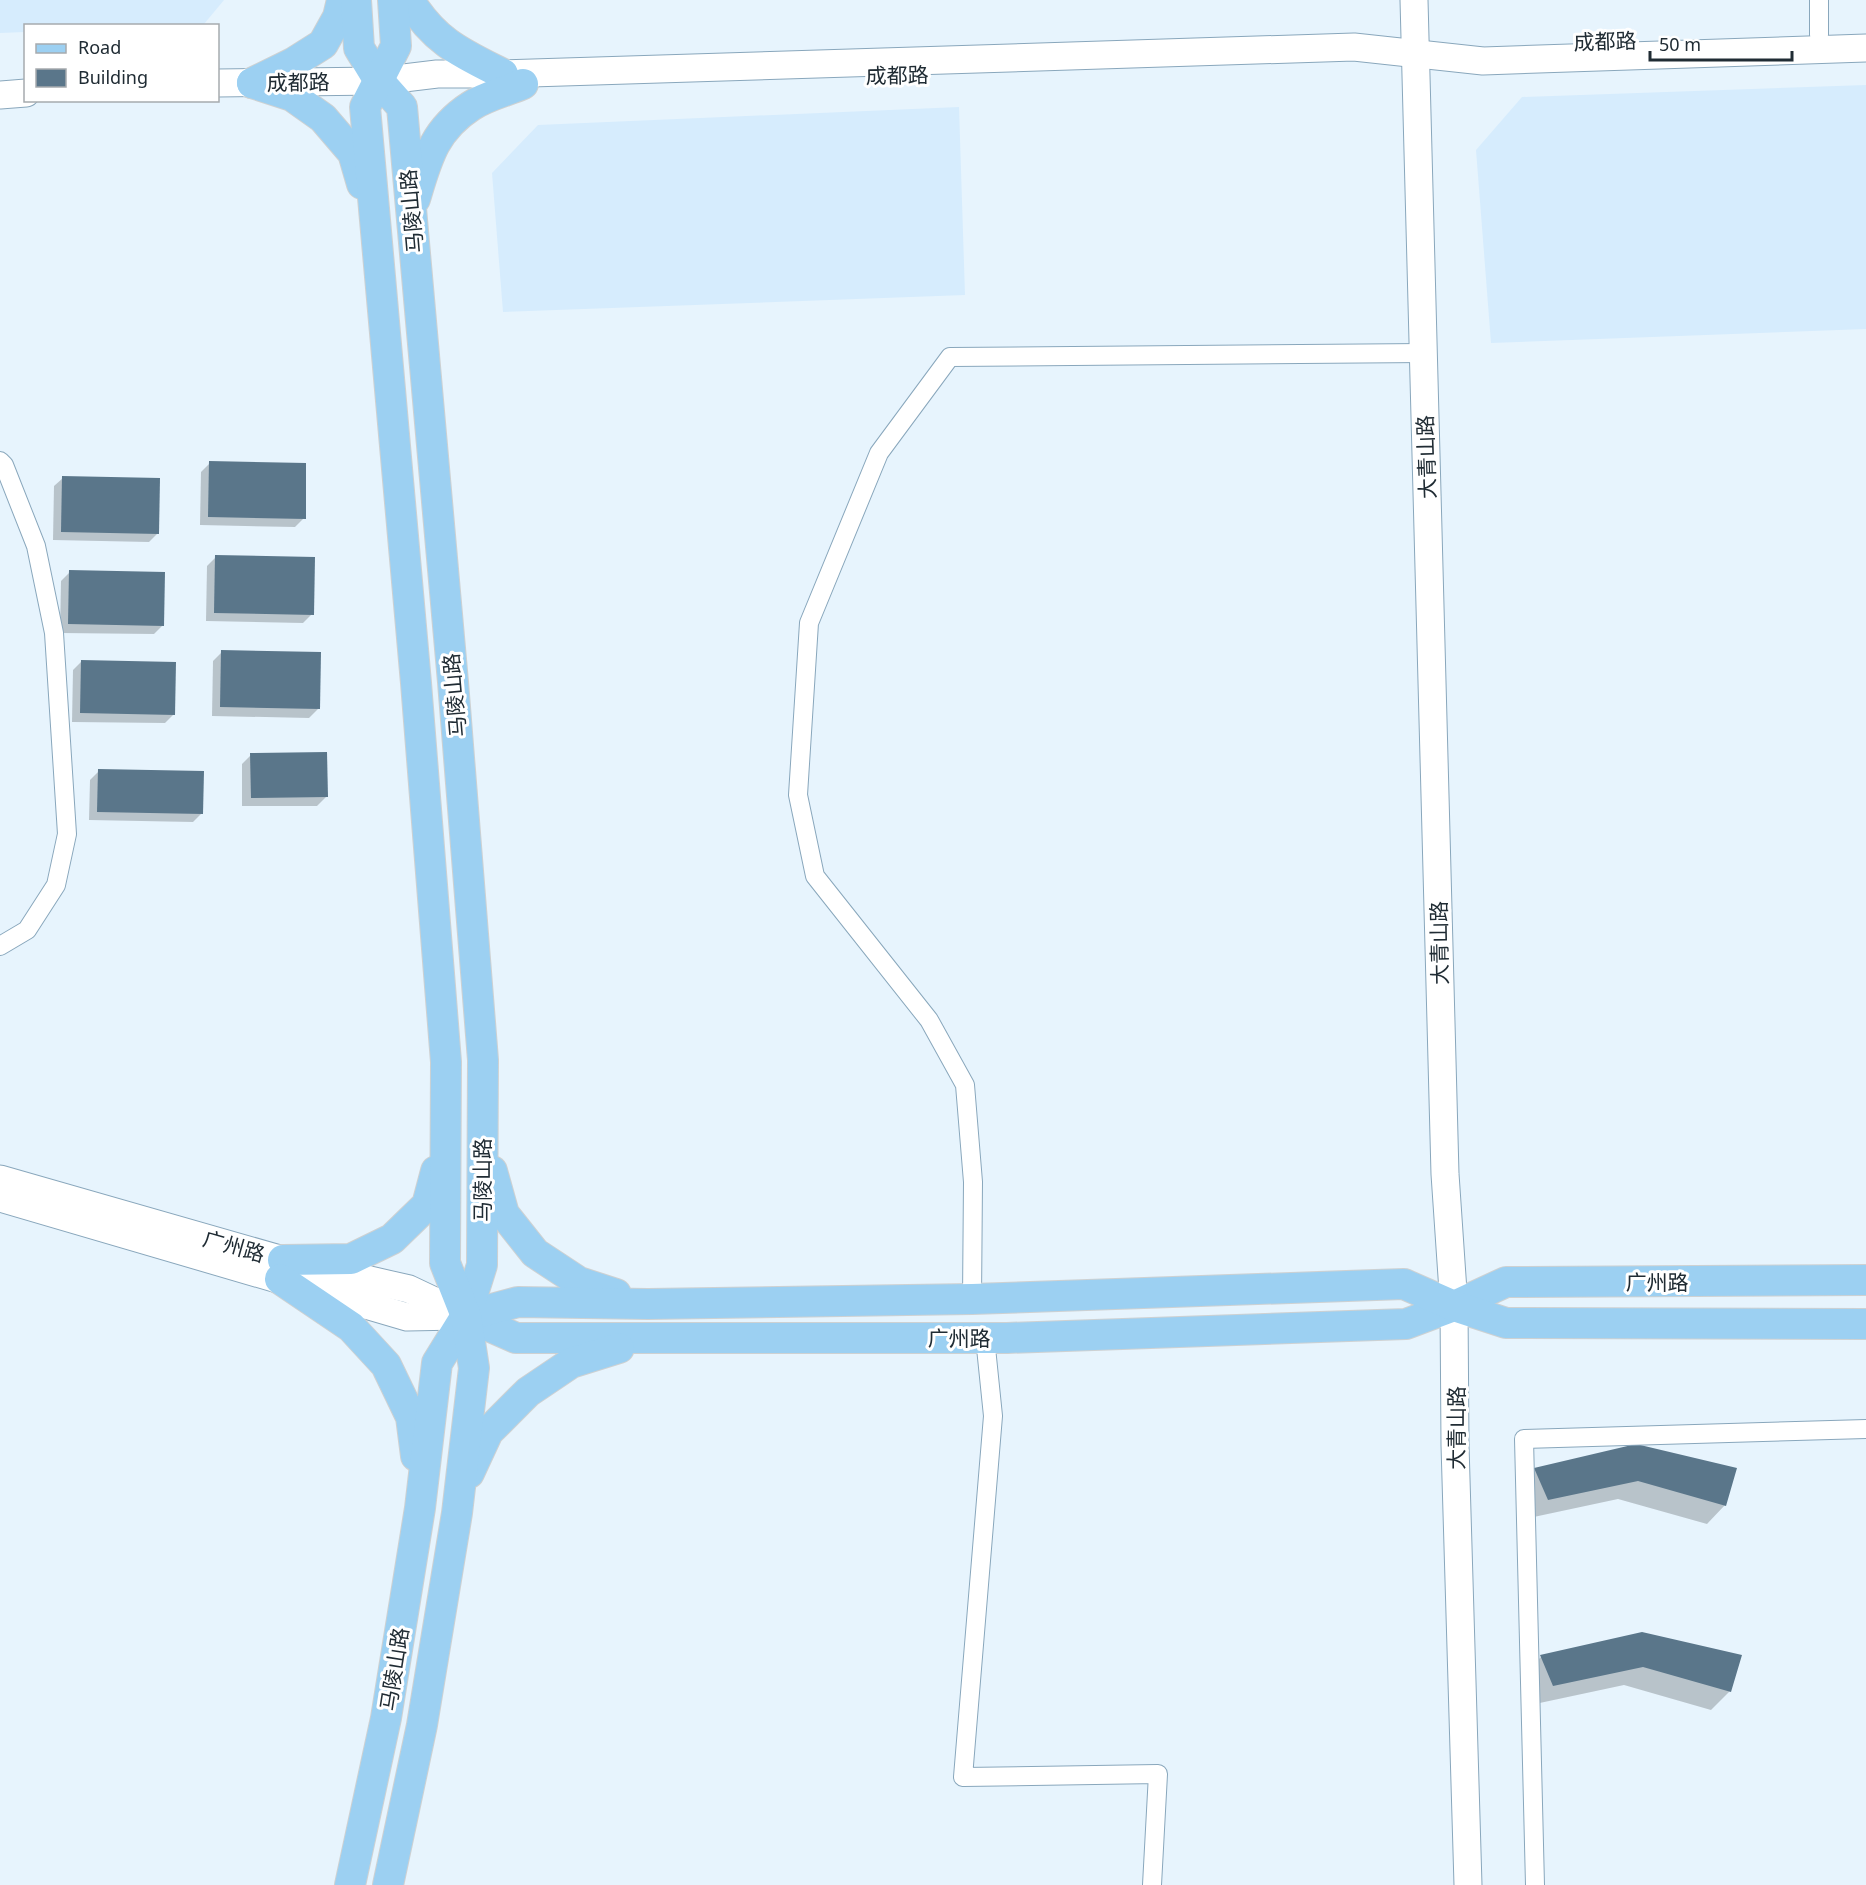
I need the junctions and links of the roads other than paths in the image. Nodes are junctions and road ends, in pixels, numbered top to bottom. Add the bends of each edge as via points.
1 (342, 0) edge
2 (356, 0) edge
3 (393, 0) edge
4 (409, 0) edge
5 (1414, 0) edge
6 (1819, 0) edge
7 (1866, 33) edge
8 (1819, 34) junction
9 (1866, 48) edge
10 (1416, 54) junction
11 (513, 79) junction
12 (379, 81) junction
13 (219, 83) edge
14 (252, 83) junction
15 (24, 93) edge
16 (0, 95) edge
17 (411, 213) junction
18 (375, 224) junction
19 (1424, 353) junction
20 (0, 461) edge
21 (0, 946) edge
22 (446, 1130) junction
23 (482, 1141) junction
24 (0, 1179) edge
25 (0, 1198) edge
26 (282, 1269) junction
27 (1866, 1280) edge
28 (972, 1299) junction
29 (648, 1304) junction
30 (1454, 1306) junction
31 (466, 1316) junction
32 (1866, 1324) edge
33 (985, 1338) junction
34 (648, 1339) junction
35 (1866, 1429) edge
36 (459, 1491) junction
37 (422, 1494) junction
38 (350, 1885) edge
39 (388, 1885) edge
40 (1152, 1885) edge
41 (1468, 1885) edge
42 (1535, 1885) edge

1 - 14 main road via 338,17 323,44
2 - 12 main road, 马陵山路 via 359,48
3 - 12 main road, 马陵山路 via 396,46
4 - 11 main road via 442,41
5 - 10 street, 大青山路
6 - 8 street
7 - 8 street, 成都路
8 - 10 street, 成都路 via 1485,44
9 - 10 street, 成都路 via 1483,61
10 - 11 street, 成都路 via 1356,64
10 - 19 street, 大青山路
11 - 12 street, 成都路 via 440,89
11 - 17 main road via 443,128 427,161
12 - 14 street, 成都路
12 - 17 main road, 马陵山路 via 402,107
12 - 18 main road, 马陵山路 via 365,107
13 - 14 street, 成都路
14 - 18 main road via 292,96 323,118 353,153
15 - 16 street
17 - 23 main road, 马陵山路 via 483,1060
18 - 22 main road, 马陵山路 via 446,1062
19 - 28 street via 950,357 879,453 809,623 798,795 814,876 929,1020 965,1085 973,1182
19 - 30 street, 大青山路 via 1445,1174
20 - 21 street via 36,546 54,633 67,834 56,885 27,930
22 - 26 main road via 427,1204 392,1239 351,1258
22 - 31 main road, 马陵山路 via 445,1263
23 - 29 main road via 504,1214 535,1254 579,1282
23 - 31 main road, 马陵山路 via 482,1265
24 - 26 street, 广州路
25 - 26 street, 广州路
26 - 31 street, 广州路 via 408,1289
26 - 37 main road via 351,1327 387,1365 411,1417
27 - 30 main road, 广州路 via 1506,1282
28 - 29 main road, 广州路
28 - 30 main road, 广州路 via 1404,1284
29 - 31 main road, 广州路 via 518,1302
30 - 32 main road, 广州路 via 1506,1323
30 - 33 main road, 广州路 via 1406,1324
30 - 41 street, 大青山路
31 - 34 main road, 广州路 via 516,1338
31 - 36 main road, 马陵山路 via 474,1368
31 - 37 main road, 马陵山路 via 437,1363
33 - 34 main road, 广州路
33 - 40 street via 993,1416 963,1777 1158,1774
34 - 36 main road via 571,1363 528,1392 488,1432
35 - 42 street via 1524,1439
36 - 39 main road, 马陵山路 via 422,1725
37 - 38 main road, 马陵山路 via 386,1718

